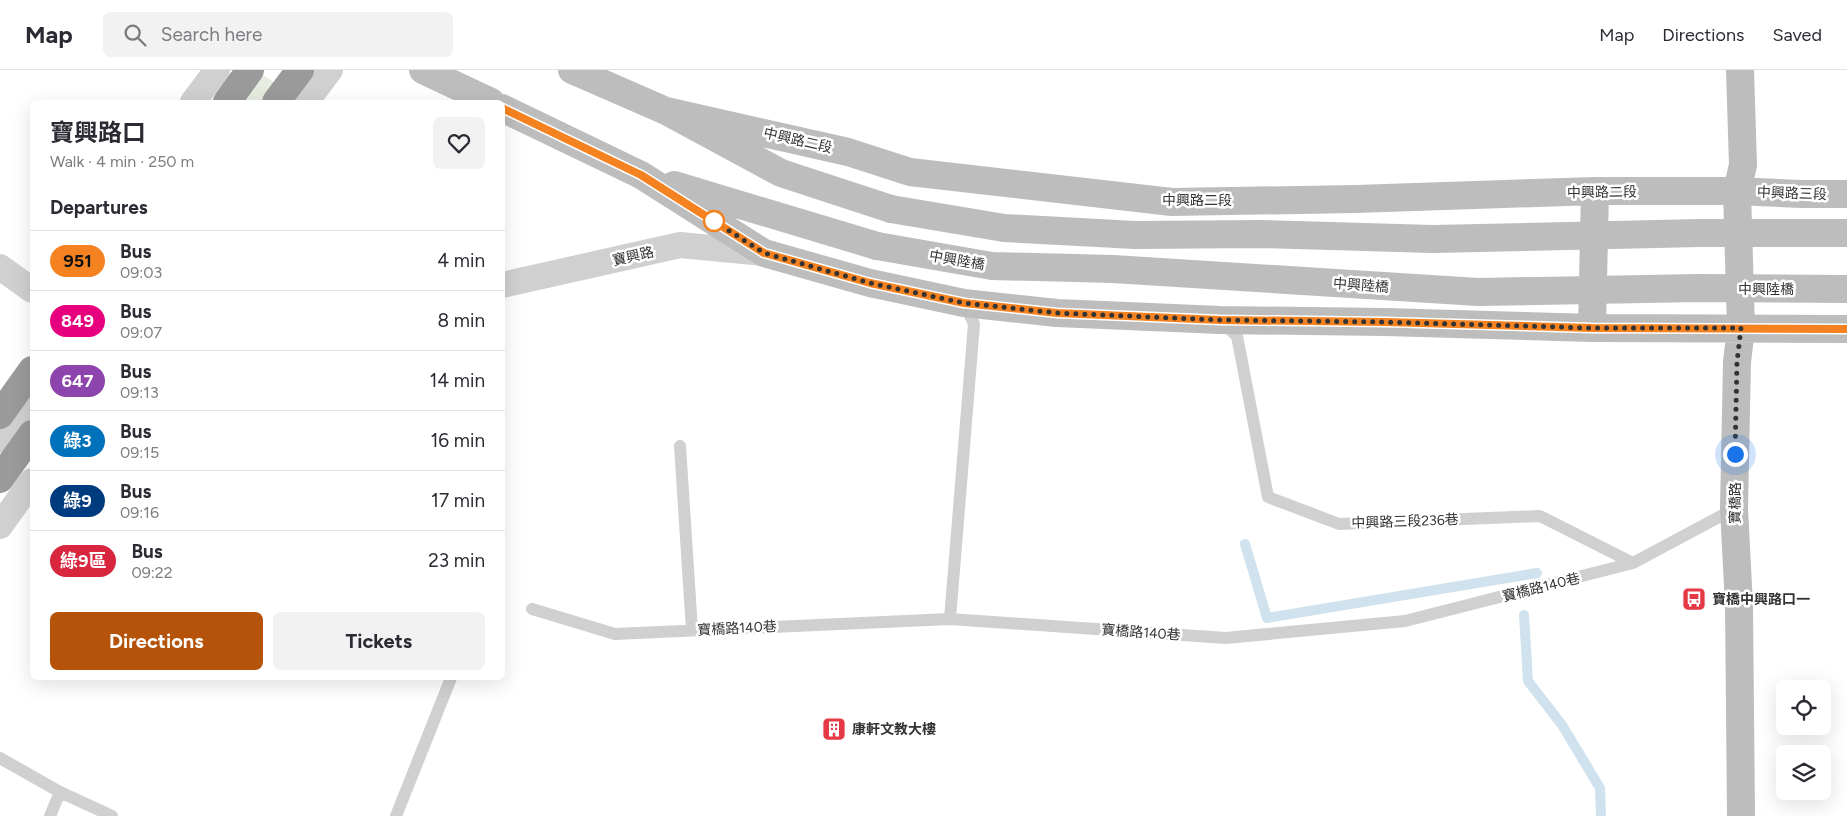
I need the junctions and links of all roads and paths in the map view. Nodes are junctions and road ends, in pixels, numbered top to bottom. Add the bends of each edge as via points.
1 (217, 70) edge
2 (250, 70) edge
3 (300, 70) edge
4 (330, 70) edge
5 (423, 70) edge
6 (572, 70) edge
7 (1740, 70) edge
8 (194, 100) edge
9 (228, 100) edge
10 (278, 100) edge
11 (308, 100) edge
12 (487, 100) edge
13 (505, 109) edge
14 (666, 111) junction
15 (641, 175) junction
16 (1595, 191) junction
17 (1737, 191) junction
18 (1847, 194) edge
19 (1847, 234) edge
20 (764, 253) junction
21 (0, 267) edge
22 (505, 284) edge
23 (30, 289) edge
24 (1847, 289) edge
25 (964, 303) junction
26 (1220, 320) junction
27 (1592, 328) junction
28 (1741, 328) junction
29 (1847, 329) edge
30 (30, 373) edge
31 (30, 398) edge
32 (0, 415) edge
33 (30, 437) edge
34 (0, 440) edge
35 (680, 446) dead end
36 (0, 479) edge
37 (30, 484) edge
38 (1734, 509) junction
39 (0, 526) edge
40 (1633, 563) junction
41 (532, 609) dead end
42 (950, 619) junction
43 (692, 630) junction
44 (450, 680) edge
45 (0, 758) edge
46 (60, 792) junction
47 (50, 816) edge
48 (112, 816) edge
49 (396, 816) edge
50 (1741, 816) edge

1 - 8 street
2 - 9 highway
3 - 10 highway
4 - 11 street
5 - 12 street
6 - 14 street, 中興路二段
7 - 17 street, 寶橋路 via 1743,165
13 - 15 street
14 - 16 street, 中興路二段 via 848,152 910,172 1172,202
14 - 19 street, 中興路二段, bridge via 781,173 891,209 1004,228 1135,235 1261,234 1433,239
15 - 20 street
15 - 24 street, 中興陸橋, bridge via 877,246 992,266 1112,269 1478,292
16 - 17 street, 中興路二段
16 - 27 street
17 - 18 street, 中興路三段
17 - 28 street, 寶橋路
20 - 22 street, 寶興路 via 680,246
20 - 25 street via 870,283
21 - 23 street
25 - 26 street via 1057,313
25 - 42 lane via 974,324
26 - 27 street
26 - 40 lane, 中興路三段236巷 via 1236,336 1268,497 1339,524 1540,516
27 - 28 street
28 - 29 street
28 - 38 street, 寶橋路 via 1737,362
30 - 32 highway
31 - 34 street
33 - 36 highway
35 - 43 lane
37 - 39 street
38 - 40 lane, 寶橋路140巷
38 - 50 street, 寶橋路 via 1739,605
40 - 42 lane, 寶橋路140巷 via 1405,621 1226,638
41 - 43 lane, 寶橋路140巷 via 616,634
42 - 43 lane, 寶橋路140巷
44 - 49 lane
45 - 46 lane
46 - 47 lane
46 - 48 lane

